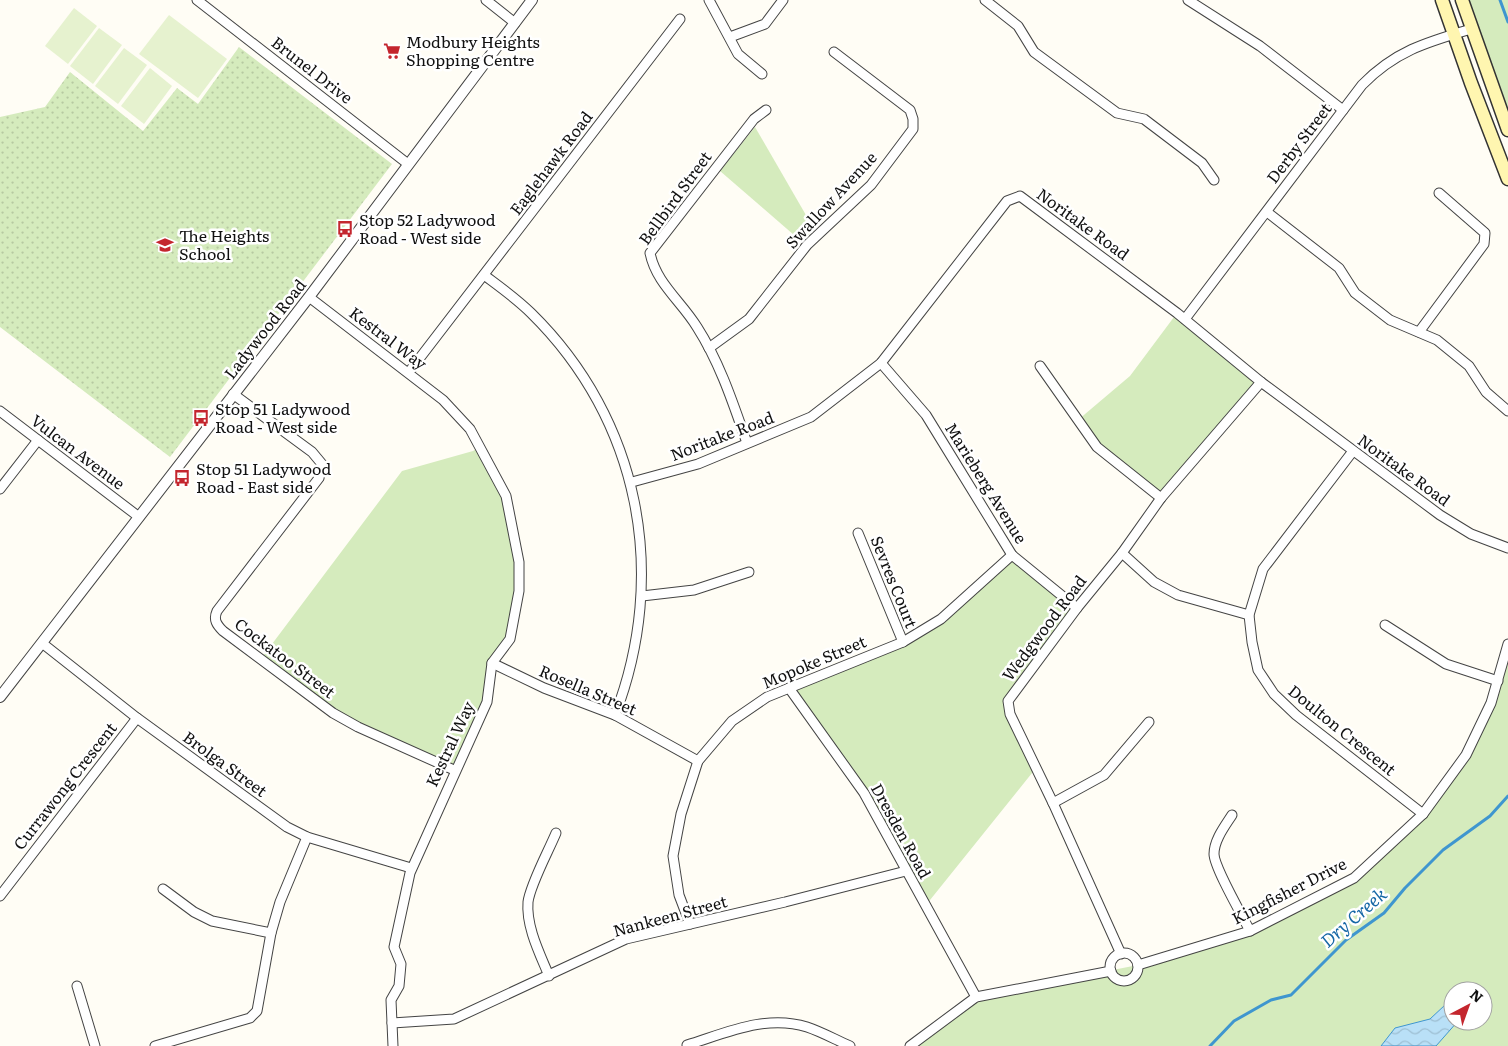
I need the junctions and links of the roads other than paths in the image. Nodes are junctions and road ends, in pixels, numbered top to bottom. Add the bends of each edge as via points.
1 (197, 0) edge
2 (214, 0) edge
3 (486, 0) edge
4 (532, 0) edge
5 (709, 0) edge
6 (783, 0) edge
7 (985, 0) edge
8 (1188, 0) edge
9 (1442, 0) edge
10 (1462, 0) edge
11 (208, 8) junction
12 (680, 20) dead end
13 (515, 23) junction
14 (1471, 29) junction
15 (1454, 34) junction
16 (730, 36) junction
17 (834, 52) dead end
18 (762, 74) dead end
19 (766, 110) dead end
20 (1343, 110) junction
21 (1508, 130) edge
22 (408, 164) junction
23 (1508, 179) edge
24 (1214, 180) dead end
25 (1439, 193) dead end
26 (1267, 212) junction
27 (484, 275) junction
28 (310, 297) junction
29 (1185, 319) junction
30 (1420, 332) junction
31 (709, 348) junction
32 (882, 363) junction
33 (1040, 366) dead end
34 (409, 372) junction
35 (1261, 382) junction
36 (233, 394) junction
37 (0, 411) edge
38 (1508, 411) edge
39 (38, 440) junction
40 (747, 443) junction
41 (1353, 451) junction
42 (632, 482) junction
43 (0, 489) edge
44 (1161, 498) junction
45 (139, 517) junction
46 (858, 533) dead end
47 (1508, 548) edge
48 (1122, 552) junction
49 (1012, 555) junction
50 (749, 572) dead end
51 (642, 596) junction
52 (1077, 608) junction
53 (1249, 615) junction
54 (1385, 624) dead end
55 (903, 642) junction
56 (42, 643) junction
57 (1508, 644) edge
58 (492, 663) junction
59 (1498, 681) junction
60 (788, 688) junction
61 (0, 697) edge
62 (615, 715) junction
63 (137, 718) junction
64 (1149, 722) dead end
65 (698, 761) junction
66 (454, 770) junction
67 (1053, 803) junction
68 (1423, 814) junction
69 (1232, 815) dead end
70 (556, 833) dead end
71 (307, 837) junction
72 (411, 868) junction
73 (906, 870) junction
74 (163, 889) dead end
75 (0, 896) edge
76 (690, 924) junction
77 (1250, 931) junction
78 (271, 933) junction
79 (1121, 954) junction
80 (1138, 965) junction
81 (1111, 971) junction
82 (549, 976) junction
83 (77, 986) dead end
84 (976, 997) junction
85 (392, 1022) junction
86 (95, 1046) edge
87 (155, 1046) edge
88 (393, 1046) edge
89 (687, 1046) edge
90 (850, 1046) edge
91 (910, 1046) edge

1 - 11 street, Brunel Drive
2 - 11 street
3 - 13 street
4 - 13 street, Ladywood Road
5 - 16 street
6 - 16 street via 765,24
7 - 24 street via 1018,26 1034,52 1117,113 1144,119 1202,163
8 - 20 street via 1260,46
9 - 15 main road
10 - 14 main road
11 - 22 street, Brunel Drive
12 - 27 street, Eaglehawk Road
13 - 22 street, Ladywood Road
14 - 15 street, Derby Street
14 - 21 main road
15 - 20 street, Derby Street via 1415,47 1390,60 1362,85
15 - 23 main road
16 - 18 street via 738,54
17 - 31 street, Swallow Avenue via 910,110 913,129 870,185 807,244 748,319
19 - 31 street, Bellbird Street via 754,119 650,253 653,270 696,325
20 - 26 street, Derby Street
22 - 28 street, Ladywood Road
25 - 30 street via 1485,233 1484,244
26 - 29 street, Derby Street
26 - 30 street via 1339,268 1355,293 1390,320
27 - 34 street, Eaglehawk Road
27 - 42 street via 530,312 575,364 616,436
28 - 34 street, Kestral Way
28 - 36 street, Ladywood Road
29 - 32 street, Noritake Road via 1020,196 1007,201
29 - 35 street, Noritake Road
30 - 38 street via 1437,340 1469,366 1486,392
31 - 40 street, Bellbird Street
32 - 40 street, Noritake Road via 811,417
32 - 49 street, Marieberg Avenue via 926,415
33 - 44 street via 1097,447
34 - 58 street, Kestral Way via 443,400 470,429 506,496 519,562 519,591 510,639
35 - 41 street, Noritake Road
35 - 44 street, Wedgwood Road
36 - 45 street, Ladywood Road
36 - 66 street, Cockatoo Street via 312,452 322,464 322,471 217,611 216,624 333,713
37 - 39 street, Vulcan Avenue
39 - 43 street
39 - 45 street, Vulcan Avenue
40 - 42 street, Noritake Road via 698,464
41 - 47 street, Noritake Road via 1440,515 1472,534
41 - 53 street, Doulton Crescent via 1263,569
42 - 51 street via 642,544
44 - 48 street, Wedgwood Road
45 - 56 street, Ladywood Road
46 - 55 street, Sevres Court
48 - 52 street, Wedgwood Road
48 - 53 street via 1154,582 1178,595
49 - 52 street, Marieberg Avenue
49 - 55 street, Mopoke Street via 941,619
50 - 51 street via 694,590
51 - 62 street via 628,682
52 - 67 street, Wedgwood Road via 1008,701 1010,714
53 - 68 street, Doulton Crescent via 1258,670 1274,694 1296,715
54 - 59 street via 1446,664
55 - 60 street, Mopoke Street
56 - 61 street, Ladywood Road
56 - 63 street, Brolga Street
57 - 59 street, Kingfisher Drive
58 - 62 street, Rosella Street via 544,688
58 - 66 street, Kestral Way via 487,702
59 - 68 street, Kingfisher Drive via 1466,755
60 - 65 street, Mopoke Street via 767,697 732,721
60 - 73 street, Dresden Road via 864,793
62 - 65 street, Rosella Street
63 - 71 street, Brolga Street via 271,817
63 - 75 street, Currawong Crescent
64 - 67 street via 1104,775
65 - 76 street, Mopoke Street via 681,814 674,856 679,895
66 - 72 street, Kestral Way
67 - 79 street, Wedgwood Road
68 - 77 street, Kingfisher Drive via 1354,878
69 - 77 street via 1219,837 1214,854
70 - 82 street via 528,900 537,948
71 - 72 street, Brolga Street
71 - 78 street
72 - 85 street, Kestral Way via 394,947 401,964 399,986 391,1000
73 - 76 street, Nankeen Street
73 - 84 street, Dresden Road
74 - 78 street via 212,921
76 - 82 street, Nankeen Street via 626,939
77 - 80 street, Kingfisher Drive
78 - 87 street via 257,1011 250,1018
79 - 80 street via 1130,955
79 - 81 street via 1114,959
80 - 81 street via 1130,980 1120,981
81 - 84 street
82 - 85 street, Nankeen Street via 454,1019
83 - 86 street
84 - 91 street
85 - 88 street, Kestral Way
89 - 90 street via 767,1022 806,1027

